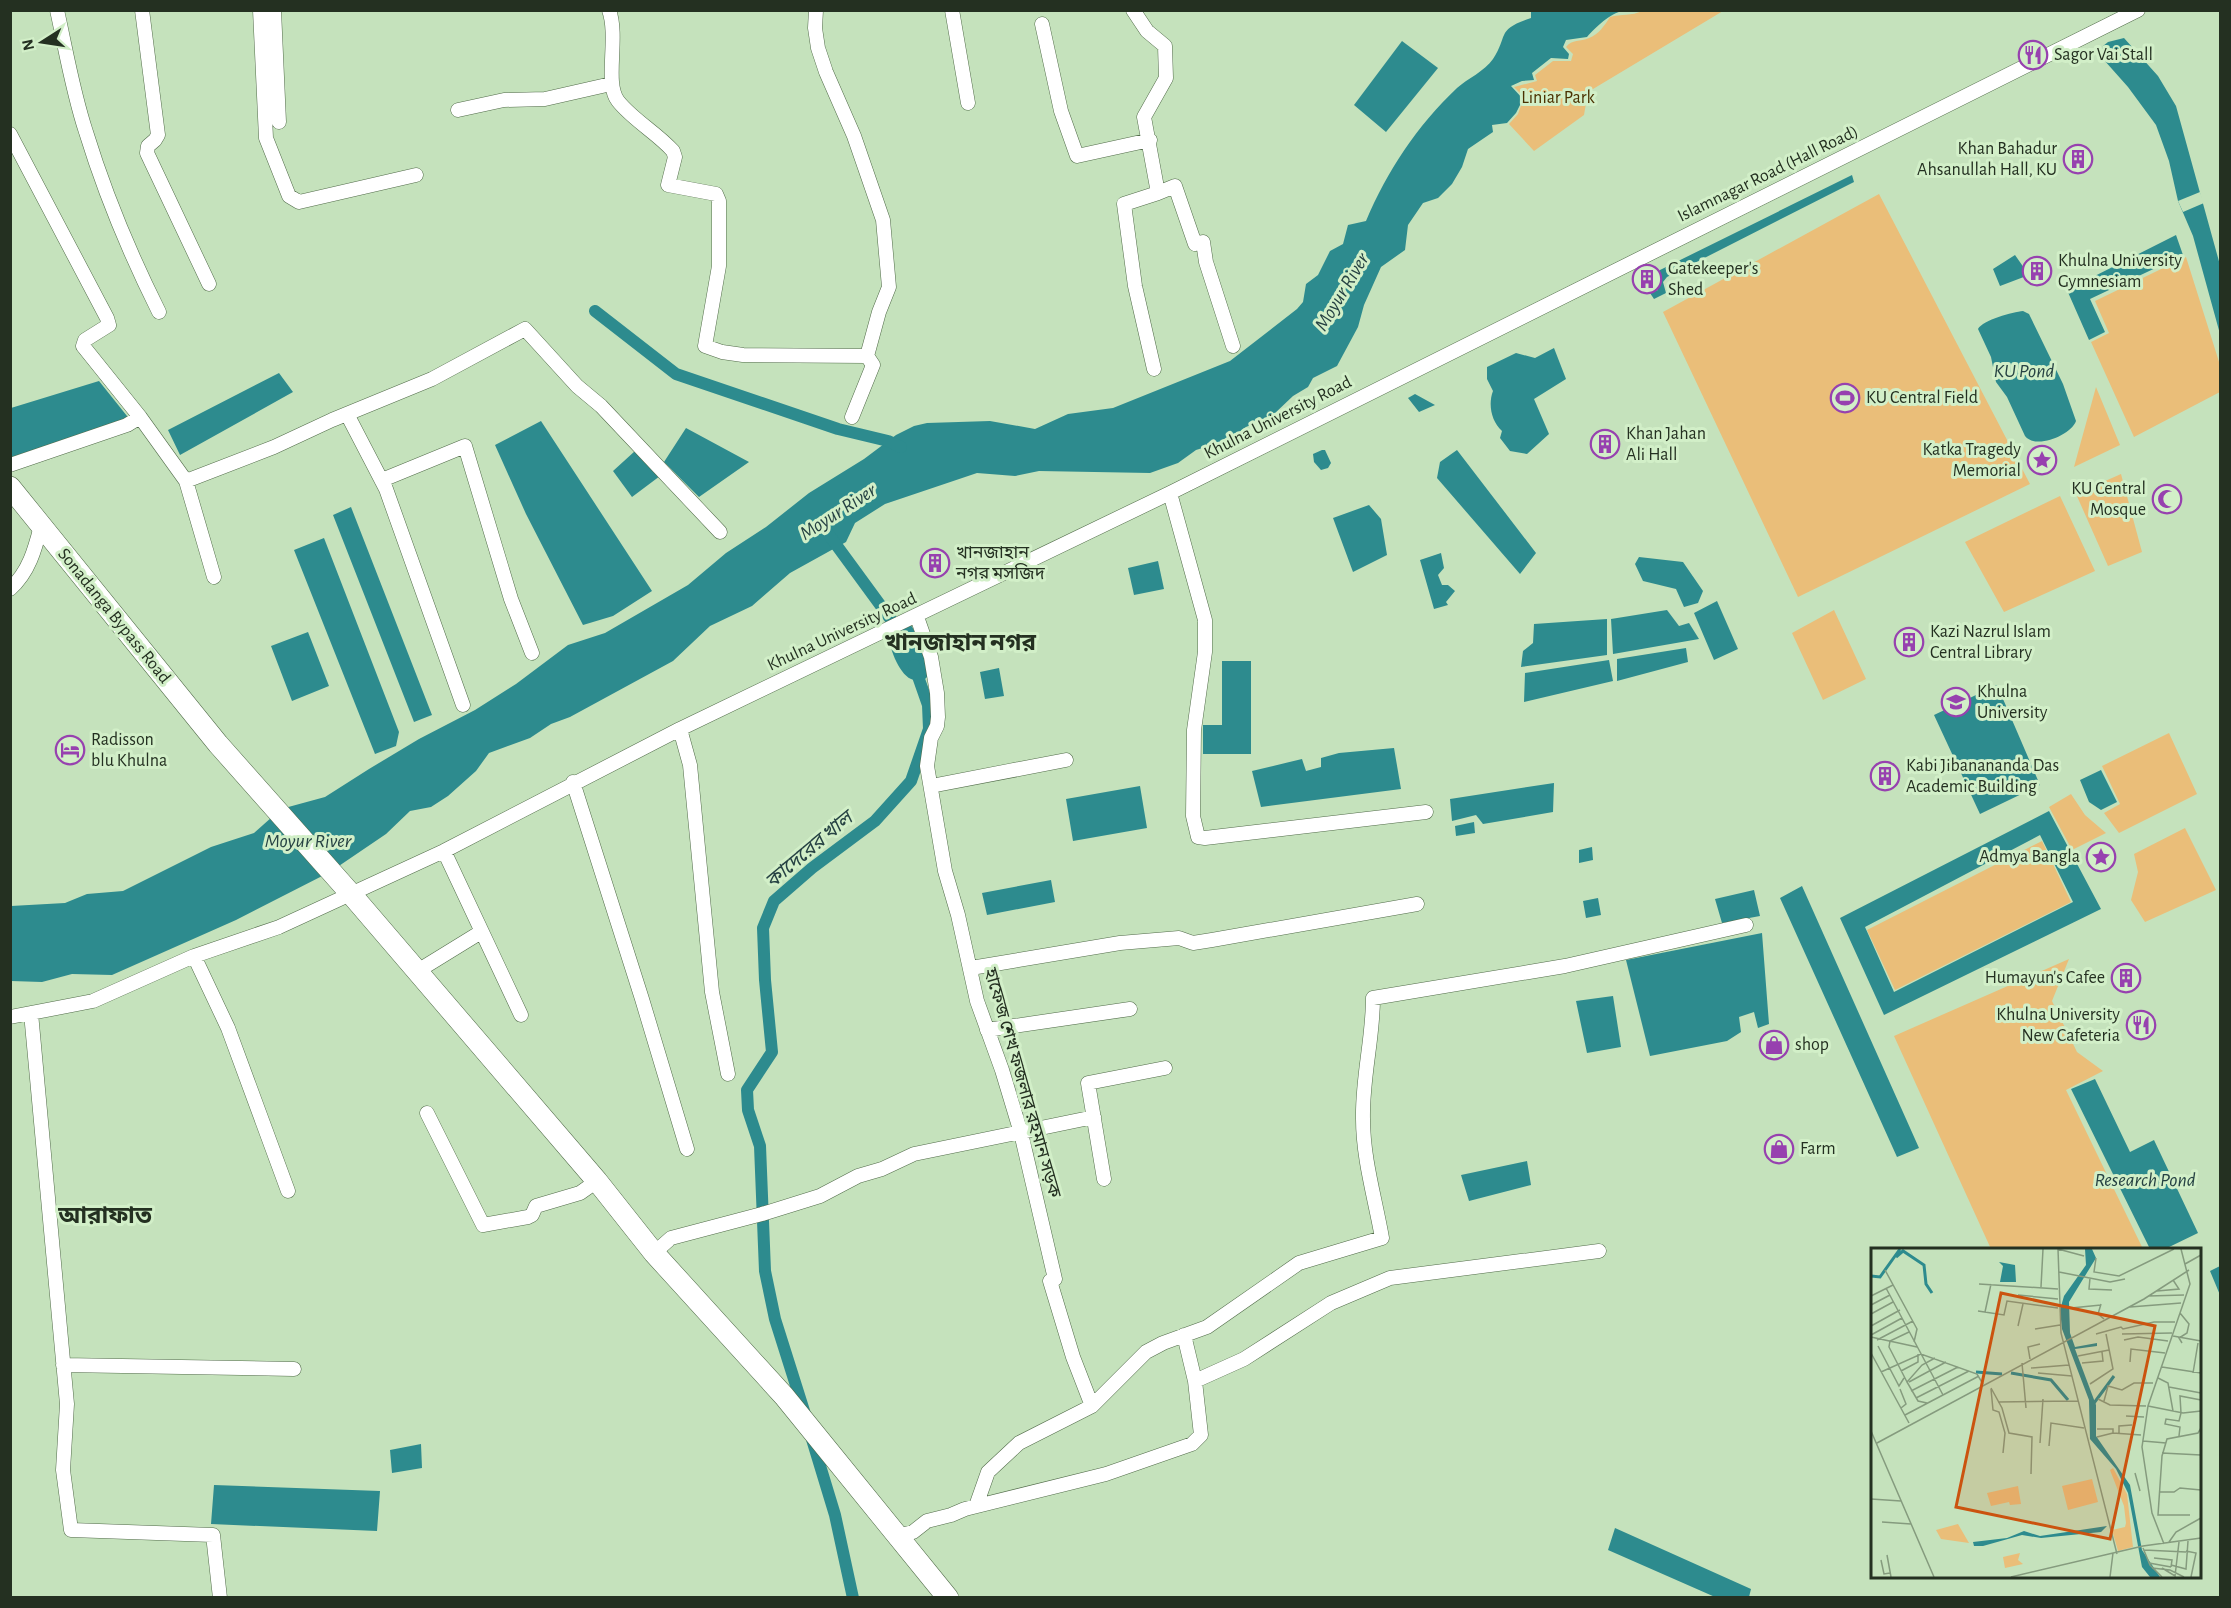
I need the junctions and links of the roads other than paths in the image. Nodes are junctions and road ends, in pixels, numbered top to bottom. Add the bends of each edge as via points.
1 (57, 10) edge
2 (142, 10) edge
3 (260, 10) edge
4 (274, 10) edge
5 (609, 10) edge
6 (816, 10) edge
7 (952, 10) edge
8 (1133, 10) edge
9 (2138, 10) edge
10 (1042, 24) dead end
11 (611, 84) junction
12 (271, 92) junction
13 (968, 103) dead end
14 (458, 110) dead end
15 (279, 122) dead end
16 (10, 134) edge
17 (1150, 140) junction
18 (416, 174) dead end
19 (1158, 193) junction
20 (209, 284) dead end
21 (159, 312) dead end
22 (1233, 346) dead end
23 (867, 356) junction
24 (1154, 369) dead end
25 (1414, 370) joint
26 (347, 414) junction
27 (140, 417) junction
28 (852, 417) dead end
29 (10, 465) edge
30 (382, 480) junction
31 (186, 481) junction
32 (10, 487) edge
33 (1170, 494) junction
34 (40, 526) junction
35 (720, 532) dead end
36 (214, 577) dead end
37 (10, 589) edge
38 (917, 617) junction
39 (532, 653) dead end
40 (463, 705) dead end
41 (680, 729) junction
42 (1066, 760) dead end
43 (573, 782) junction
44 (931, 786) junction
45 (1426, 812) dead end
46 (444, 851) junction
47 (345, 887) junction
48 (1417, 904) dead end
49 (1746, 925) dead end
50 (482, 932) junction
51 (194, 956) junction
52 (970, 968) junction
53 (416, 972) junction
54 (1130, 1009) dead end
55 (31, 1013) junction
56 (521, 1015) dead end
57 (10, 1017) edge
58 (987, 1030) junction
59 (1165, 1068) dead end
60 (728, 1074) dead end
61 (427, 1113) dead end
62 (1094, 1117) junction
63 (1021, 1133) junction
64 (687, 1149) dead end
65 (1104, 1179) dead end
66 (597, 1181) junction
67 (288, 1191) dead end
68 (1599, 1251) dead end
69 (654, 1252) junction
70 (1184, 1335) junction
71 (63, 1365) junction
72 (294, 1370) dead end
73 (1195, 1381) junction
74 (1092, 1406) junction
75 (976, 1506) junction
76 (896, 1536) junction
77 (220, 1598) edge
78 (948, 1598) edge

1 - 21 street via 85,129 103,185
2 - 20 street via 158,135 147,153
3 - 12 street
4 - 12 street
5 - 11 street via 614,38
6 - 23 street via 818,48 884,220 889,287
7 - 13 street
8 - 17 street via 1147,31 1165,46 1166,78 1144,117
9 - 25 street, Islamnagar Road (Hall Road)
10 - 17 street via 1061,111 1077,156
11 - 14 street via 545,99 504,100
11 - 23 street via 618,101 674,151 668,185 716,194 719,201 719,266 705,346 743,355
12 - 15 street
12 - 18 street via 266,138 289,196 299,202
16 - 27 street via 107,318 109,325 85,340 83,346
17 - 19 street
19 - 22 street via 1176,186 1195,244 1203,242
19 - 24 street via 1124,204 1135,285
23 - 28 street via 873,365
25 - 33 street, Khulna University Road
26 - 30 street
26 - 31 street
26 - 35 street via 432,379 525,329
27 - 29 street via 127,425
27 - 31 street
30 - 39 street via 465,446 511,599
30 - 40 street
31 - 36 street
32 - 34 main road, Sonadanga Bypass Road
33 - 38 street, Khulna University Road
33 - 45 street via 1205,620 1205,652 1194,730 1193,816 1198,837
34 - 37 street via 26,570
34 - 47 main road, Sonadanga Bypass Road via 218,744
38 - 41 street, Khulna University Road
38 - 44 street, হাফেজ শেখ ফজলার রহমান সড়ক via 931,657 937,693 937,726 927,766
41 - 43 street, Khulna University Road
41 - 60 street via 690,765 712,992
42 - 44 street
43 - 46 street, Khulna University Road
43 - 64 street
44 - 52 street, হাফেজ শেখ ফজলার রহমান সড়ক via 945,871
46 - 47 street, Khulna University Road
46 - 50 street
47 - 51 street, Khulna University Road via 279,927
47 - 53 main road, Sonadanga Bypass Road
48 - 52 street via 1193,943 1179,938 1120,943
49 - 70 street via 1565,966 1372,998 1363,1146 1382,1238 1299,1263 1207,1327
50 - 53 street
50 - 56 street
51 - 55 street, Khulna University Road via 93,1001
51 - 67 street via 228,1028
52 - 58 street, হাফেজ শেখ ফজলার রহমান সড়ক
53 - 66 main road, Sonadanga Bypass Road
54 - 58 street
55 - 57 street, Khulna University Road
55 - 71 street
58 - 63 street, হাফেজ শেখ ফজলার রহমান সড়ক
59 - 62 street via 1088,1083
61 - 66 street via 483,1225 528,1217 536,1206 580,1193
62 - 63 street
62 - 65 street
63 - 69 street via 914,1154 825,1194 670,1238
63 - 74 street, হাফেজ শেখ ফজলার রহমান সড়ক via 1055,1279 1050,1281
66 - 69 main road, Sonadanga Bypass Road
68 - 73 street via 1390,1278 1331,1303 1244,1359
69 - 76 main road, Sonadanga Bypass Road via 784,1396
70 - 73 street
70 - 74 street via 1146,1353
71 - 72 street
71 - 77 street via 67,1404 63,1470 71,1530 213,1535
73 - 75 street via 1201,1435 1192,1444 1106,1474
74 - 75 street via 1019,1443 988,1472
75 - 76 street via 927,1521 913,1532
76 - 78 main road, Sonadanga Bypass Road

